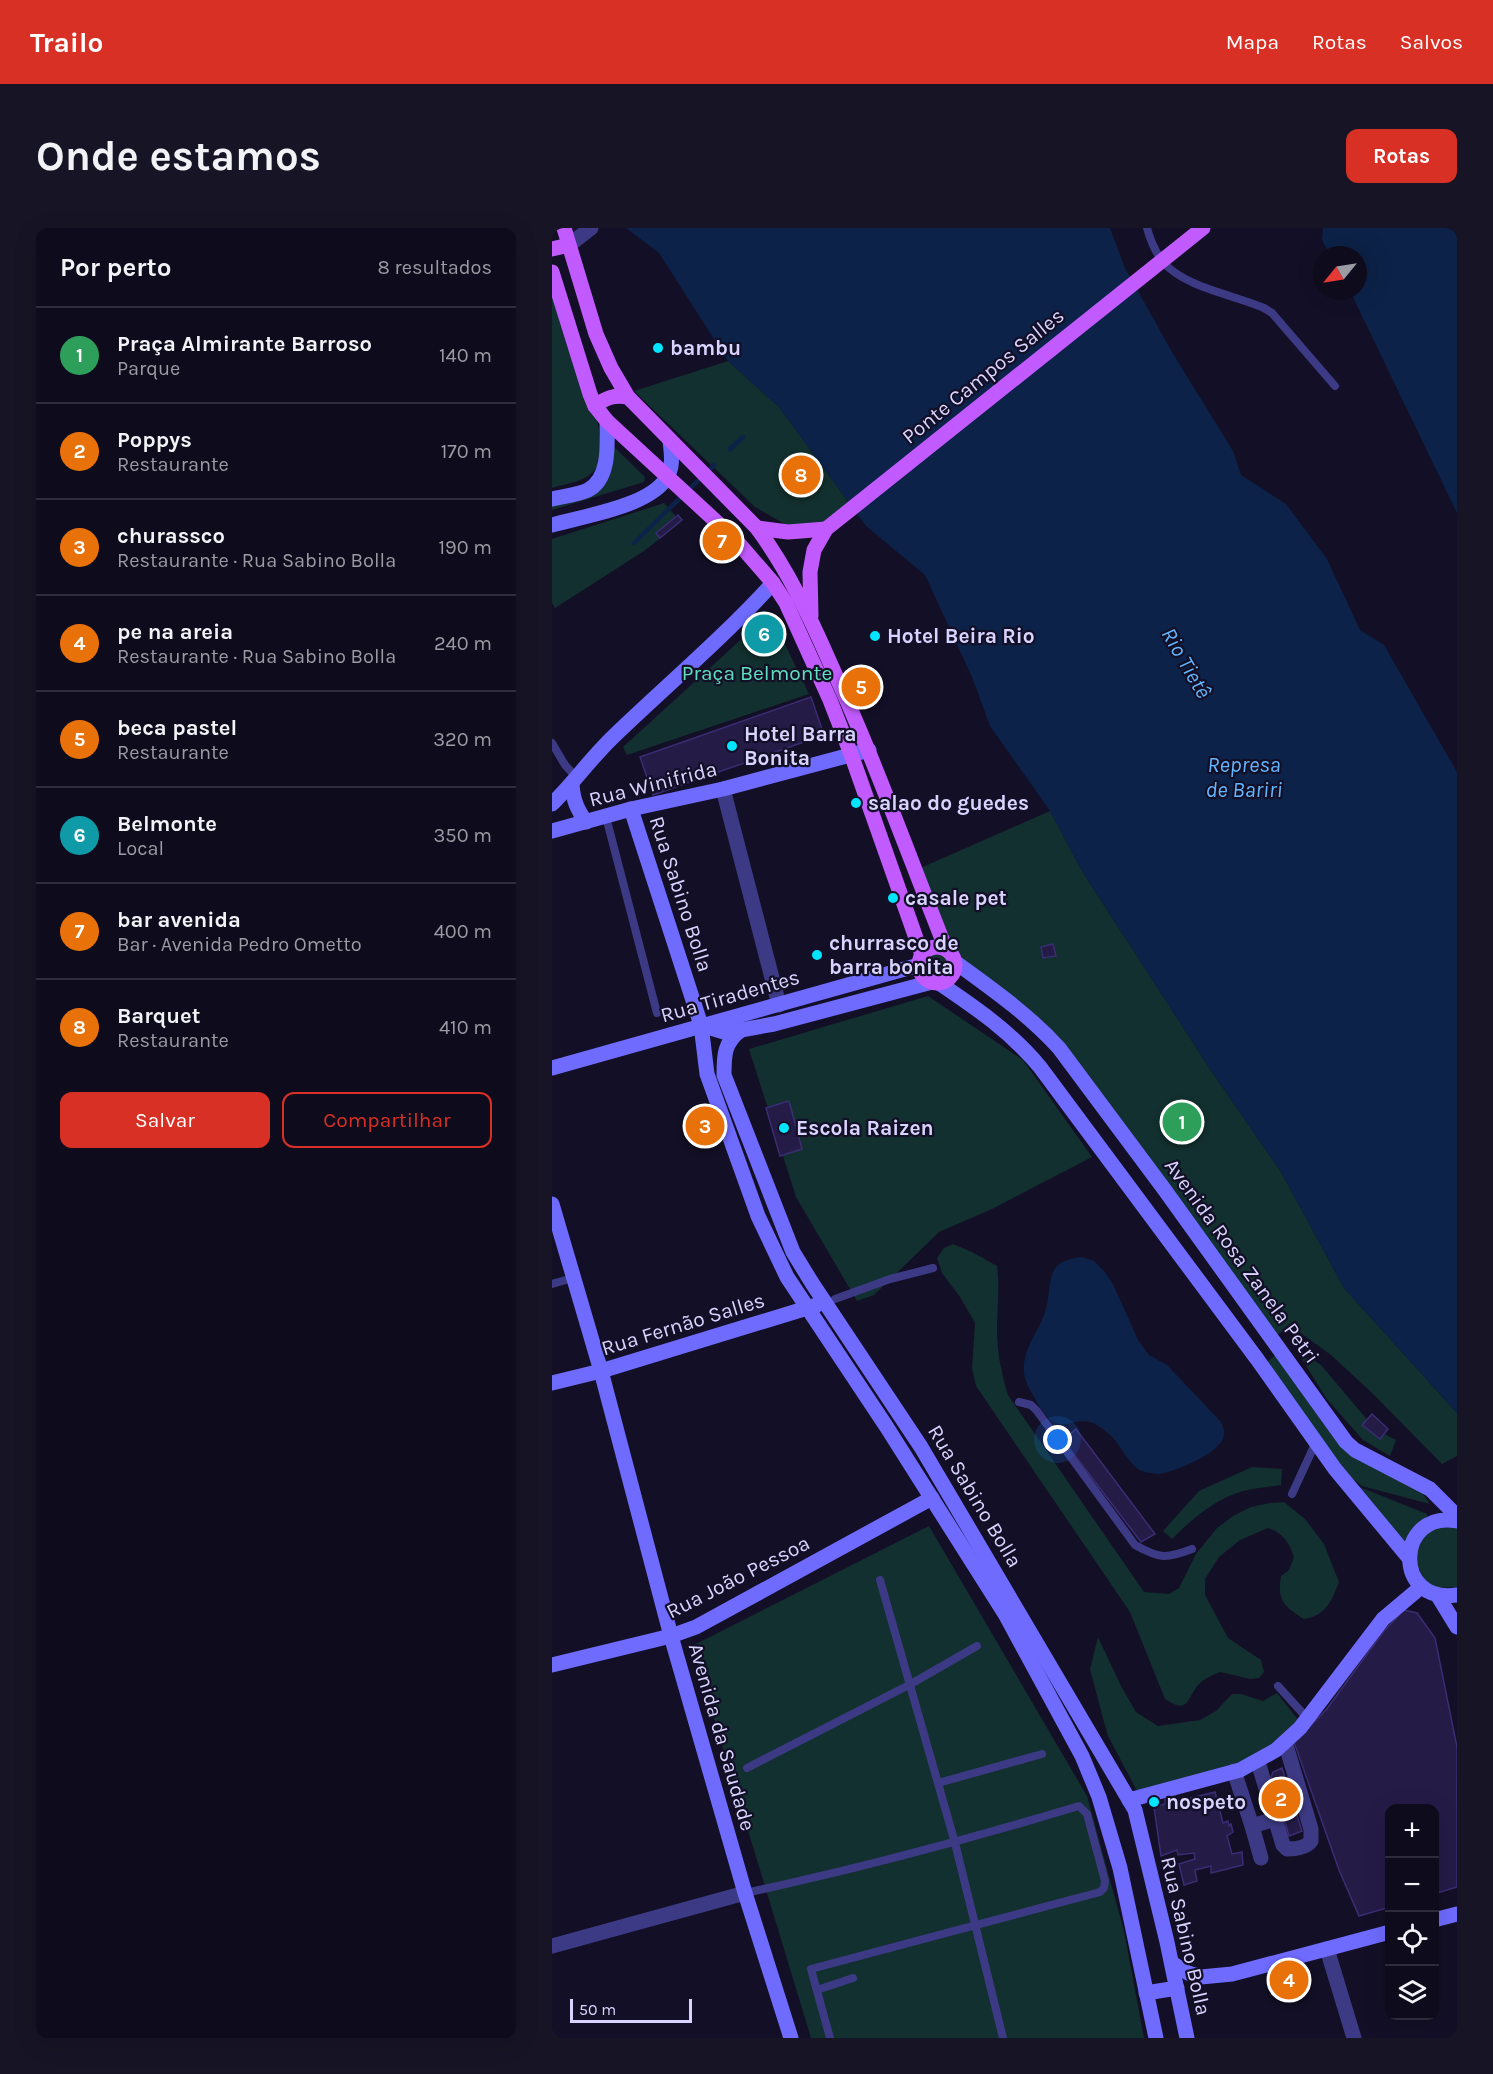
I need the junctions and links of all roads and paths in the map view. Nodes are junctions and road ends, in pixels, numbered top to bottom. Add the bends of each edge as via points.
1 (564, 228) edge
2 (591, 228) edge
3 (1147, 228) edge
4 (1203, 228) edge
5 (569, 244) junction
6 (552, 249) edge
7 (1161, 260) junction
8 (552, 272) edge
9 (1335, 386) dead end
10 (628, 397) junction
11 (596, 406) junction
12 (607, 421) junction
13 (670, 440) junction
14 (668, 476) junction
15 (552, 499) edge
16 (552, 525) edge
17 (757, 528) junction
18 (826, 529) junction
19 (773, 583) junction
20 (811, 619) junction
21 (552, 743) edge
22 (869, 750) junction
23 (851, 754) junction
24 (574, 782) junction
25 (723, 789) junction
26 (552, 804) edge
27 (631, 809) junction
28 (606, 817) junction
29 (586, 822) junction
30 (552, 831) edge
31 (946, 949) junction
32 (920, 960) junction
33 (955, 962) junction
34 (935, 982) junction
35 (778, 1005) junction
36 (657, 1013) dead end
37 (701, 1025) junction
38 (741, 1030) junction
39 (552, 1068) edge
40 (552, 1204) edge
41 (933, 1268) dead end
42 (573, 1278) junction
43 (552, 1284) edge
44 (830, 1300) junction
45 (808, 1309) junction
46 (1276, 1344) junction
47 (1257, 1359) junction
48 (601, 1371) junction
49 (552, 1383) edge
50 (1019, 1402) dead end
51 (1316, 1442) junction
52 (1292, 1494) dead end
53 (932, 1498) junction
54 (1457, 1516) edge
55 (1457, 1521) edge
56 (1192, 1549) dead end
57 (1409, 1558) junction
58 (880, 1580) dead end
59 (1421, 1587) junction
60 (1457, 1595) edge
61 (1438, 1596) junction
62 (1457, 1627) edge
63 (671, 1636) junction
64 (977, 1646) dead end
65 (552, 1665) edge
66 (909, 1685) junction
67 (1278, 1686) dead end
68 (1307, 1718) junction
69 (1285, 1742) junction
70 (1042, 1754) dead end
71 (1258, 1762) junction
72 (747, 1768) dead end
73 (1234, 1771) junction
74 (938, 1783) junction
75 (1095, 1788) junction
76 (1129, 1800) junction
77 (1275, 1819) junction
78 (1107, 1826) junction
79 (1252, 1826) junction
80 (955, 1843) junction
81 (1261, 1858) dead end
82 (745, 1893) junction
83 (1457, 1914) edge
84 (1439, 1919) edge
85 (975, 1926) junction
86 (1385, 1933) edge
87 (552, 1947) edge
88 (1327, 1949) junction
89 (1172, 1964) junction
90 (853, 1978) dead end
91 (1177, 1988) junction
92 (817, 1989) junction
93 (1146, 1993) junction
94 (791, 2038) edge
95 (830, 2038) edge
96 (1003, 2038) edge
97 (1156, 2038) edge
98 (1187, 2038) edge
99 (1354, 2038) edge

1 - 5 main road
2 - 5 street
3 - 7 lane
4 - 7 main road, Ponte Campos Salles
5 - 6 main road
5 - 10 main road via 596,333
7 - 9 lane via 1182,276 1272,313
7 - 18 main road, Ponte Campos Salles
8 - 11 main road
10 - 11 main road via 614,395
10 - 13 main road
11 - 12 main road
12 - 14 main road
12 - 15 main road via 607,450 599,480 586,491
13 - 14 main road
13 - 17 main road
14 - 16 main road via 657,490 639,501
14 - 19 main road via 734,538
17 - 18 main road via 788,532
17 - 20 main road
18 - 20 main road via 814,550 810,572
19 - 23 main road via 795,622
19 - 24 main road via 612,738
20 - 22 main road
21 - 24 lane
22 - 23 main road, Rua Winifrida
22 - 31 main road
23 - 25 main road, Rua Winifrida
23 - 32 main road
24 - 26 main road
24 - 29 main road via 575,804
25 - 27 main road, Rua Winifrida
25 - 35 street
27 - 28 main road, Rua Winifrida
27 - 37 main road, Rua Sabino Bolla
28 - 29 main road, Rua Winifrida
28 - 36 lane
29 - 30 main road, Rua Winifrida
31 - 32 main road via 930,948
31 - 33 main road
32 - 34 main road via 921,972
32 - 35 main road, Rua Tiradentes
33 - 34 main road via 949,978
33 - 46 main road, Avenida Rosa Zanela Petri via 1025,1014 1059,1048
34 - 38 main road, Rua Tiradentes
34 - 47 main road via 1024,1047
35 - 37 main road, Rua Tiradentes
37 - 38 main road via 724,1032
37 - 39 main road, Rua Tiradentes
37 - 45 main road, Rua Sabino Bolla via 707,1074 758,1216 787,1277
38 - 44 main road, Rua Sabino Bolla via 723,1052 724,1075 793,1252
40 - 42 main road, Avenida da Saudade
41 - 44 lane
42 - 43 lane
42 - 48 main road, Avenida da Saudade
44 - 45 main road, Rua Fernão Salles
44 - 76 main road, Rua Sabino Bolla via 921,1446
45 - 48 main road, Rua Fernão Salles
45 - 53 main road, Rua Sabino Bolla
46 - 47 main road
46 - 54 main road, Avenida Rosa Zanela Petri via 1350,1446 1430,1489
47 - 51 main road
48 - 49 main road, Rua Fernão Salles
48 - 63 main road, Avenida da Saudade
50 - 56 lane via 1037,1411 1135,1545 1165,1558
51 - 52 lane
51 - 57 main road
53 - 63 main road, Rua João Pessoa via 696,1627
53 - 75 main road, Rua Sabino Bolla via 1005,1614 1082,1756
55 - 57 main road via 1428,1524 1411,1545
57 - 59 main road via 1413,1576
58 - 66 lane
59 - 61 main road
59 - 68 main road via 1383,1620
60 - 61 main road
61 - 62 main road
63 - 65 main road, Rua João Pessoa
63 - 82 main road, Avenida da Saudade
64 - 66 lane
66 - 72 lane
66 - 74 lane
67 - 68 lane
68 - 69 main road
69 - 71 main road
69 - 77 street via 1311,1829 1311,1841 1287,1849
70 - 74 lane
71 - 73 main road
71 - 77 street
73 - 76 main road
73 - 79 street
74 - 80 lane
75 - 76 main road
75 - 78 main road, Rua Sabino Bolla
76 - 78 main road via 1114,1809
76 - 89 main road, Rua Sabino Bolla
77 - 79 street
78 - 93 main road, Rua Sabino Bolla via 1120,1868
79 - 81 street
80 - 82 lane
80 - 85 lane
80 - 85 lane via 1079,1806 1087,1814 1105,1881 1100,1892
82 - 87 street
82 - 94 main road, Avenida da Saudade
83 - 84 main road
85 - 92 lane via 811,1969
85 - 96 lane
86 - 88 main road
88 - 89 main road via 1232,1974 1201,1977
88 - 99 street
89 - 91 main road, Rua Sabino Bolla
90 - 92 lane
91 - 93 main road
91 - 98 main road, Rua Sabino Bolla
92 - 95 lane
93 - 97 main road, Rua Sabino Bolla

